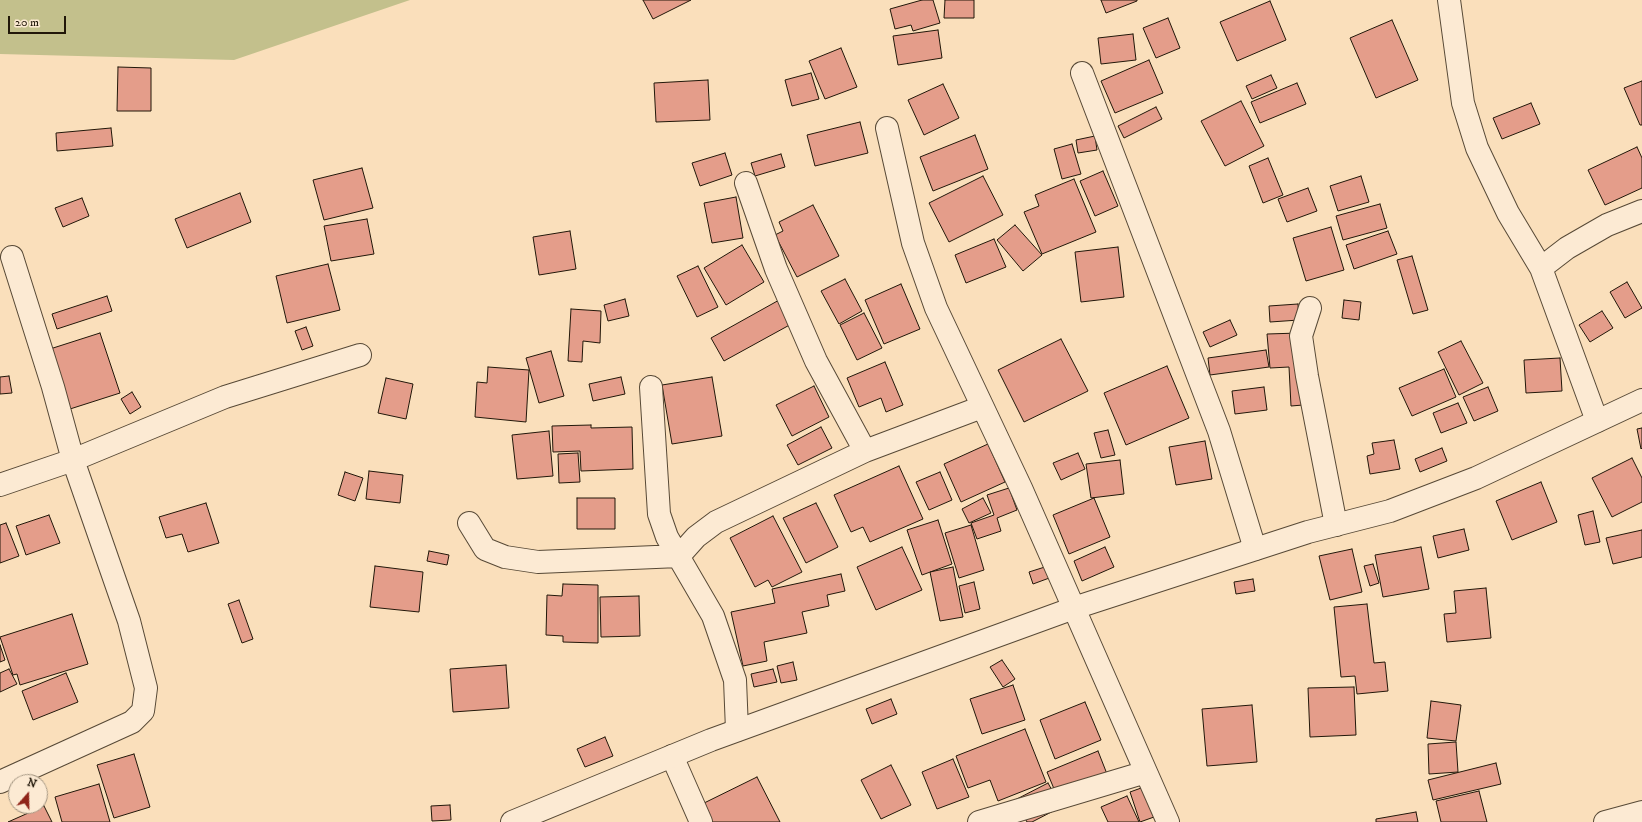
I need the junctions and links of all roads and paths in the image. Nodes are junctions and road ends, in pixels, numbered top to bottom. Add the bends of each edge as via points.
1 (1449, 0) edge
2 (1082, 74) dead end
3 (888, 128) dead end
4 (746, 183) dead end
5 (1642, 211) edge
6 (12, 257) dead end
7 (1540, 268) junction
8 (1310, 308) dead end
9 (360, 355) dead end
10 (651, 387) dead end
11 (1642, 400) edge
12 (982, 407) junction
13 (1597, 421) junction
14 (865, 452) junction
15 (73, 460) junction
16 (0, 485) edge
17 (469, 523) dead end
18 (1336, 525) junction
19 (1255, 549) junction
20 (679, 556) junction
21 (1074, 608) junction
22 (737, 730) junction
23 (672, 756) junction
24 (1146, 772) junction
25 (0, 782) edge
26 (1642, 812) edge
27 (512, 822) edge
28 (701, 822) edge
29 (979, 822) edge
30 (1168, 822) edge
31 (1605, 822) edge

1 - 7 street via 1463,103 1477,148 1508,213
2 - 19 street via 1219,431
3 - 12 street via 914,242 933,301
4 - 14 street via 776,269 813,354
5 - 7 street via 1607,225 1567,248
6 - 15 street
7 - 13 street
8 - 18 street via 1301,336
9 - 15 street via 225,397
10 - 20 street via 659,514 667,536
11 - 13 street
12 - 14 street
12 - 21 street
13 - 18 street via 1476,478 1390,511
14 - 20 street via 716,522
15 - 16 street
15 - 25 street via 129,621 146,688 142,711 132,722
17 - 20 street via 485,549 505,558 538,562
18 - 19 street
19 - 21 street
20 - 22 street via 713,616 735,680
21 - 22 street
21 - 24 street
22 - 23 street
23 - 27 street
23 - 28 street
24 - 29 street
24 - 30 street
26 - 31 street

